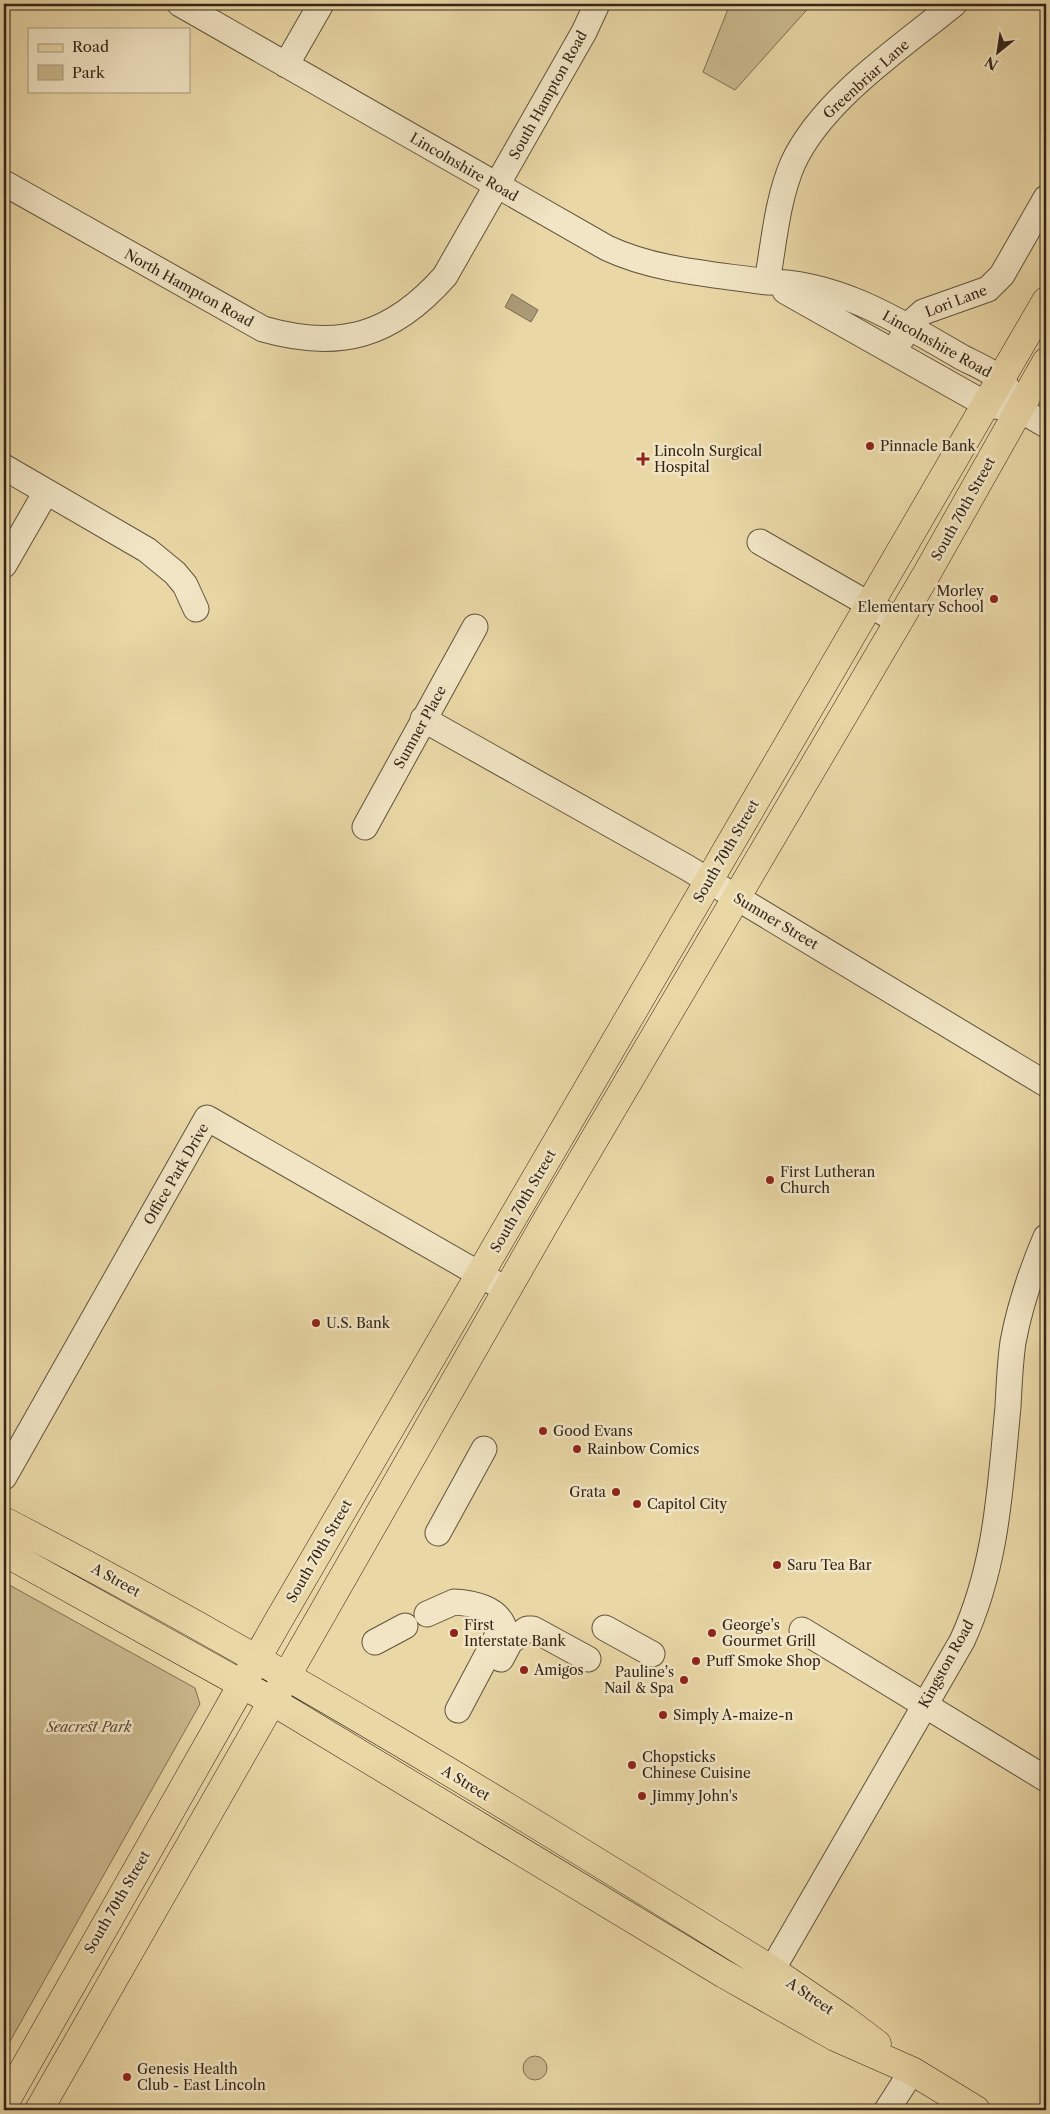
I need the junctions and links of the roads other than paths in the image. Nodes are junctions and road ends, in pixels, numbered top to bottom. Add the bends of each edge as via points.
1 (180, 4) edge
2 (321, 4) edge
3 (597, 4) edge
4 (954, 4) edge
5 (286, 65) junction
6 (4, 183) edge
7 (497, 186) junction
8 (1046, 198) edge
9 (767, 282) junction
10 (1046, 301) edge
11 (909, 327) junction
12 (894, 351) junction
13 (1046, 362) edge
14 (1002, 380) junction
15 (987, 405) junction
16 (1019, 409) junction
17 (1046, 425) edge
18 (4, 467) edge
19 (46, 492) junction
20 (760, 542) dead end
21 (4, 565) edge
22 (869, 604) junction
23 (196, 609) dead end
24 (898, 621) junction
25 (475, 627) dead end
26 (423, 719) junction
27 (365, 827) dead end
28 (709, 881) junction
29 (736, 896) junction
30 (1046, 1084) edge
31 (1046, 1237) edge
32 (480, 1274) junction
33 (507, 1290) junction
34 (484, 1449) dead end
35 (4, 1477) edge
36 (4, 1521) edge
37 (438, 1533) dead end
38 (4, 1552) edge
39 (427, 1614) dead end
40 (405, 1626) dead end
41 (605, 1628) dead end
42 (802, 1630) dead end
43 (375, 1642) dead end
44 (652, 1654) dead end
45 (258, 1658) junction
46 (588, 1659) dead end
47 (287, 1675) junction
48 (243, 1684) junction
49 (272, 1701) junction
50 (924, 1704) junction
51 (1046, 1779) edge
52 (772, 1970) junction
53 (912, 2072) junction
54 (4, 2104) edge
55 (39, 2110) edge
56 (888, 2110) edge
57 (976, 2110) edge

1 - 5 street, Lincolnshire Road
2 - 5 street
3 - 7 street, South Hampton Road
4 - 9 street, Greenbriar Lane via 843,96 806,139 781,199
5 - 7 street, Lincolnshire Road
6 - 7 street, North Hampton Road via 242,320 290,337 312,340 358,335 384,326 426,297 445,276
7 - 9 street, Lincolnshire Road via 630,258
8 - 11 street, Lori Lane via 994,285 931,308 920,314
9 - 11 street, Lincolnshire Road via 785,282 841,296
9 - 12 street, Lincolnshire Road
10 - 14 main road, South 70th Street
11 - 12 street, Lori Lane
11 - 14 street, Lincolnshire Road
12 - 15 street, Lincolnshire Road
13 - 16 main road, South 70th Street
14 - 15 main road, South 70th Street
14 - 16 street, Lincolnshire Road
15 - 16 street, Lincolnshire Road
15 - 22 main road, South 70th Street
16 - 17 street
16 - 24 main road, South 70th Street
18 - 19 street
19 - 21 street
19 - 23 street via 164,562 185,585
20 - 22 street
22 - 24 street
22 - 28 main road, South 70th Street
24 - 29 main road, South 70th Street
25 - 26 street, Sumner Place
26 - 27 street, Sumner Place
26 - 28 street, Sumner Street
28 - 29 street, Sumner Street
28 - 32 main road, South 70th Street
29 - 30 street, Sumner Street
29 - 33 main road, South 70th Street
31 - 50 street, Kingston Road via 1031,1271 1013,1344 998,1517 991,1560 971,1622
32 - 33 street, Office Park Drive
32 - 35 street, Office Park Drive via 207,1118
32 - 45 main road, South 70th Street
33 - 47 main road, South 70th Street
34 - 37 street
36 - 45 main road, A Street
38 - 48 main road, A Street
39 - 46 street via 458,1602 491,1611 503,1625 465,1714 510,1642 523,1630 533,1629
40 - 43 street
41 - 44 street
42 - 50 street
45 - 47 main road, A Street
45 - 48 main road, South 70th Street
47 - 49 main road, South 70th Street
47 - 52 main road, A Street
48 - 49 main road, A Street
48 - 54 main road, South 70th Street
49 - 53 main road, A Street via 724,1974 835,2037
49 - 55 main road, South 70th Street
50 - 51 street
50 - 52 street, Kingston Road
52 - 53 main road, A Street via 844,2019
53 - 56 street
53 - 57 main road, A Street

